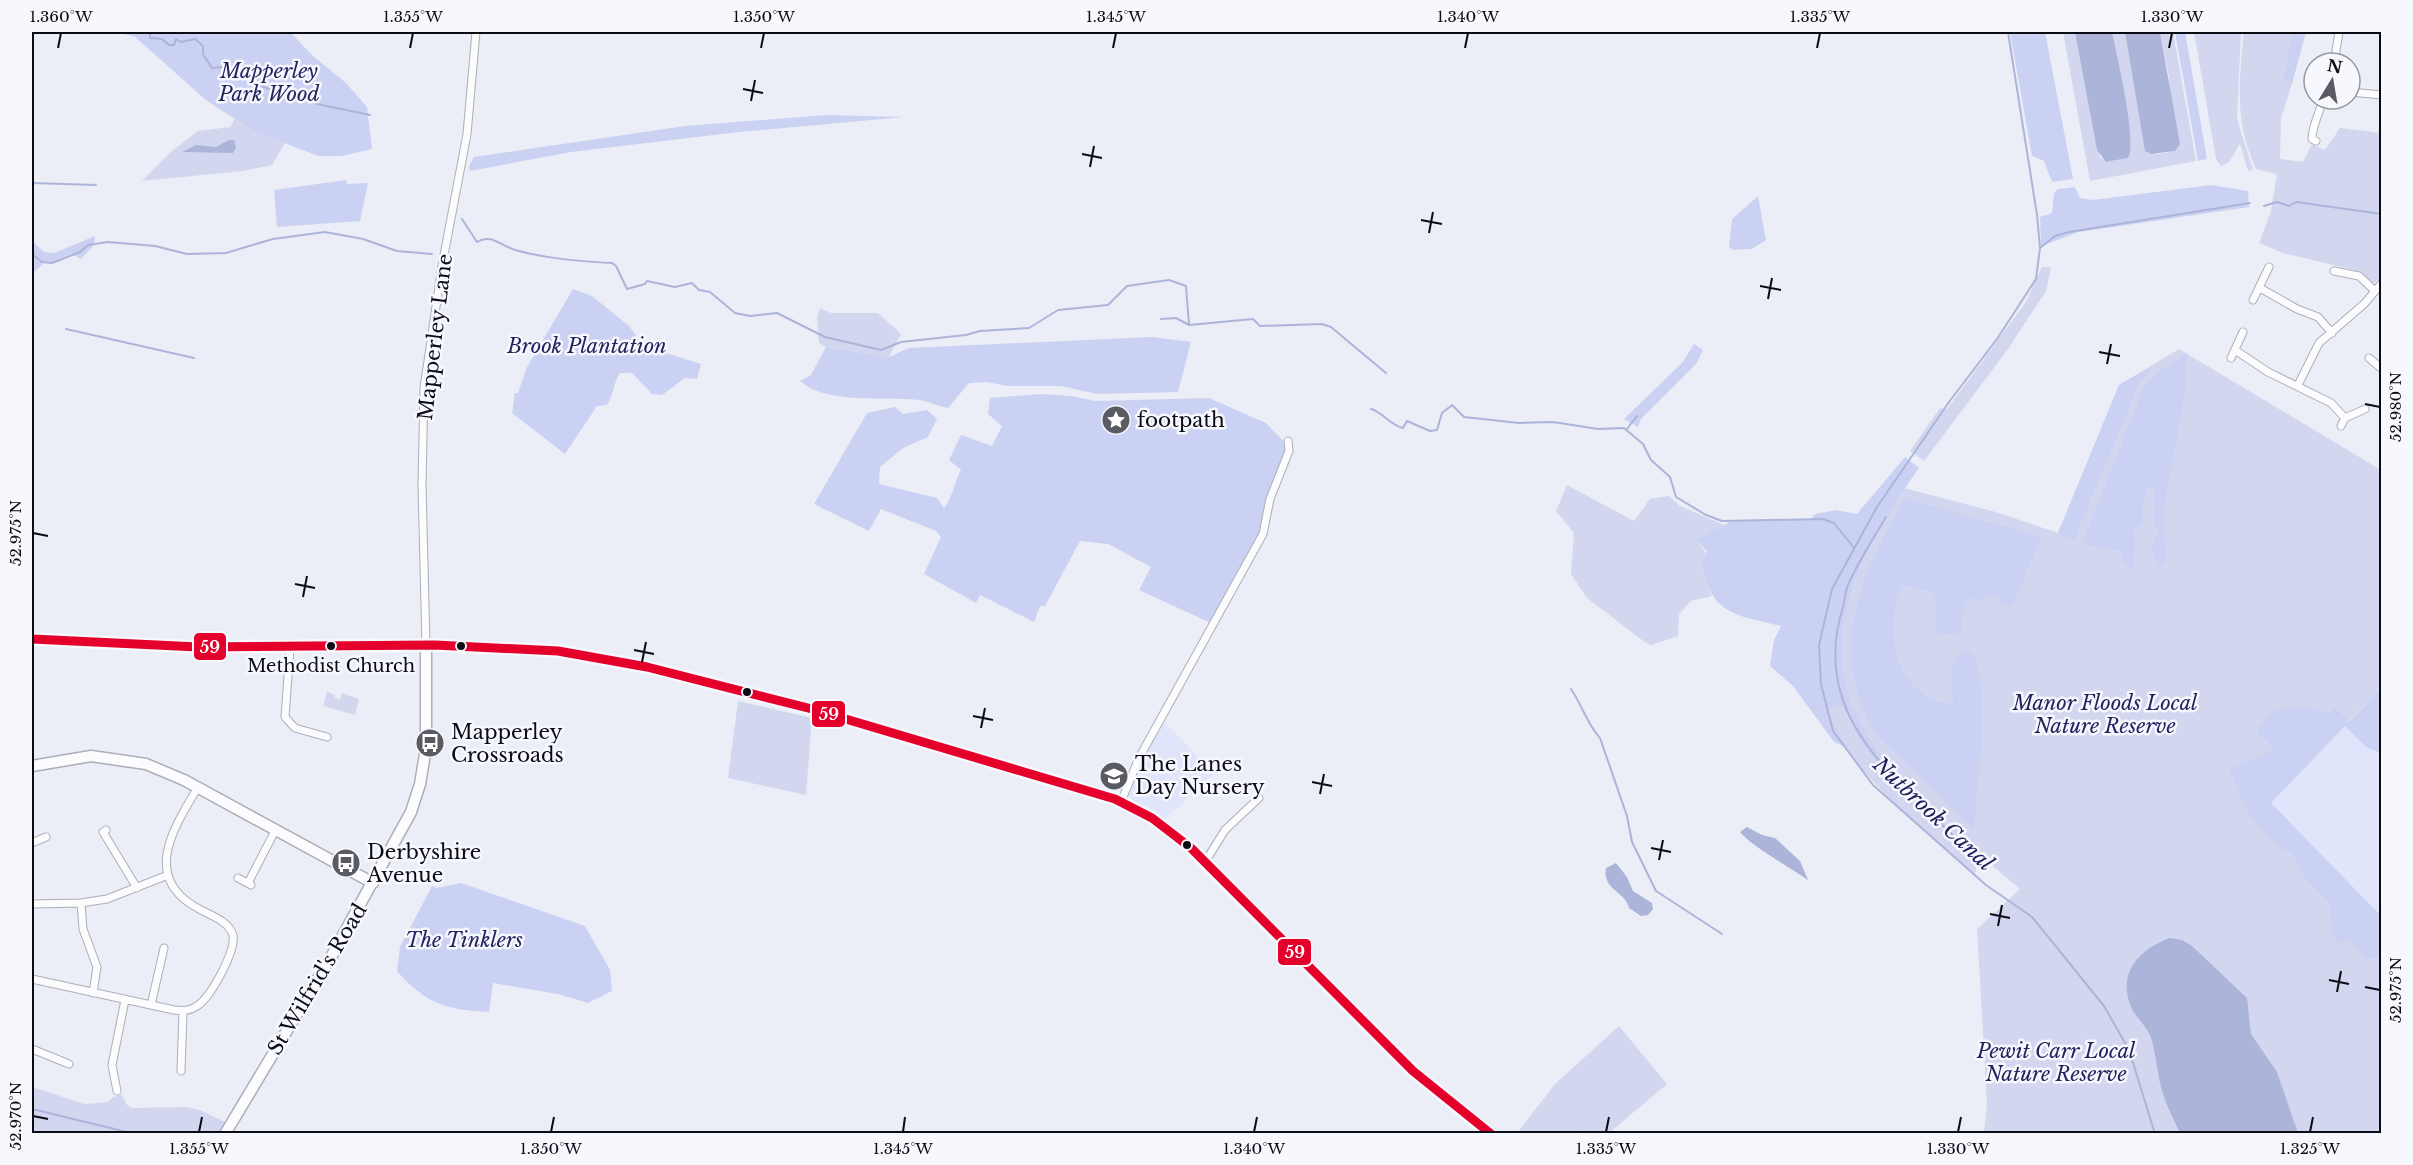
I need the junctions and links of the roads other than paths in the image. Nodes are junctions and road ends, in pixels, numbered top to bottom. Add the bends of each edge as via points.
1 (476, 32) edge
2 (2339, 32) edge
3 (2336, 51) edge
4 (2362, 93) edge
5 (2382, 95) edge
6 (2321, 111) edge
7 (2316, 141) dead end
8 (2270, 267) dead end
9 (2334, 271) dead end
10 (2382, 283) edge
11 (2260, 288) junction
12 (2375, 291) junction
13 (2253, 300) dead end
14 (2243, 332) dead end
15 (2332, 333) junction
16 (2235, 351) junction
17 (2231, 358) dead end
18 (2369, 358) dead end
19 (2381, 368) edge
20 (2298, 385) junction
21 (2366, 409) dead end
22 (2345, 418) junction
23 (2341, 426) dead end
24 (1288, 441) dead end
25 (32, 639) edge
26 (426, 645) junction
27 (290, 648) junction
28 (327, 738) dead end
29 (32, 766) edge
30 (198, 787) junction
31 (1259, 798) dead end
32 (1121, 802) junction
33 (276, 829) junction
34 (106, 830) dead end
35 (46, 837) dead end
36 (32, 843) edge
37 (1205, 862) junction
38 (168, 875) junction
39 (238, 878) dead end
40 (374, 883) junction
41 (137, 888) junction
42 (81, 903) junction
43 (32, 904) edge
44 (164, 948) dead end
45 (32, 980) edge
46 (93, 993) junction
47 (125, 1000) junction
48 (151, 1005) junction
49 (183, 1011) junction
50 (32, 1049) edge
51 (69, 1064) dead end
52 (181, 1072) dead end
53 (117, 1091) dead end
54 (225, 1134) edge
55 (1492, 1134) edge

1 - 26 street, Mapperley Lane via 467,134 424,388
2 - 3 street
4 - 5 street
6 - 7 street via 2312,130 2312,140
8 - 11 street
9 - 12 street via 2359,276
10 - 12 street
11 - 13 street
11 - 15 street via 2318,317
12 - 15 street
14 - 16 street
15 - 20 street via 2317,346
16 - 17 street
16 - 20 street
18 - 19 street
20 - 22 street via 2331,404
21 - 22 street
22 - 23 street
24 - 32 street via 1289,451 1270,499 1263,534 1139,758
25 - 27 main road
26 - 27 main road
26 - 32 main road via 558,651 647,667 812,709
26 - 40 main road, St Wilfrid's Road via 423,771 408,819
27 - 28 street via 284,712 290,725 307,727
29 - 30 main road via 78,757 115,758 153,767
30 - 33 main road
30 - 38 street via 169,839
31 - 37 street via 1225,830
32 - 37 main road via 1152,818
33 - 39 street via 249,884
33 - 40 main road
34 - 41 street via 103,832
35 - 36 street
37 - 55 main road via 1413,1071
38 - 41 street
38 - 49 street via 182,898 223,921 234,940 232,952 205,1000 196,1008
40 - 54 main road, St Wilfrid's Road
41 - 42 street
42 - 43 street
42 - 46 street via 83,929 97,971
44 - 48 street via 158,956
45 - 46 street
46 - 47 street
47 - 48 street
47 - 53 street via 113,1062
48 - 49 street
49 - 52 street
50 - 51 street via 57,1063

